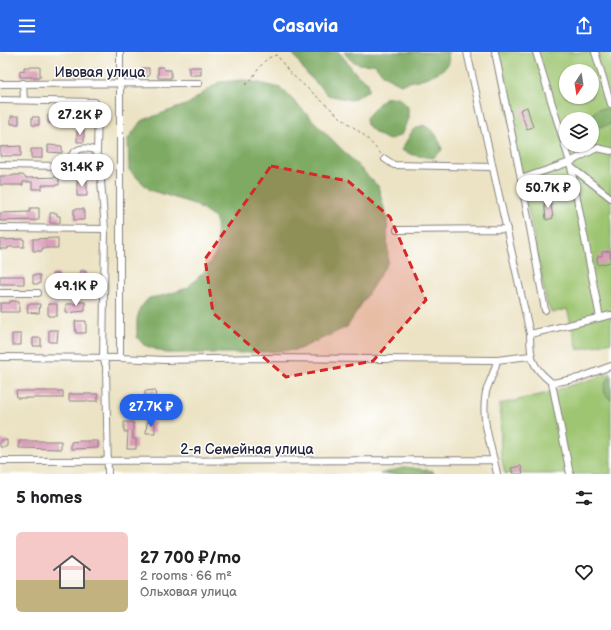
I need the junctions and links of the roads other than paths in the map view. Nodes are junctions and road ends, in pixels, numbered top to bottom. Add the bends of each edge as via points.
1 (120, 52) edge
2 (467, 52) edge
3 (495, 52) edge
4 (536, 52) edge
5 (595, 52) edge
6 (23, 83) junction
7 (0, 84) edge
8 (199, 84) dead end
9 (119, 85) junction
10 (0, 100) edge
11 (24, 100) junction
12 (611, 104) edge
13 (611, 151) edge
14 (97, 153) junction
15 (385, 159) road end
16 (570, 165) junction
17 (0, 166) edge
18 (492, 167) junction
19 (521, 179) junction
20 (611, 198) edge
21 (0, 228) edge
22 (105, 229) junction
23 (507, 229) junction
24 (397, 230) dead end
25 (0, 293) edge
26 (38, 293) dead end
27 (545, 310) dead end
28 (611, 315) edge
29 (600, 318) junction
30 (530, 334) junction
31 (530, 356) junction
32 (0, 357) edge
33 (103, 358) junction
34 (120, 358) junction
35 (497, 360) junction
36 (611, 366) edge
37 (552, 383) junction
38 (0, 460) edge
39 (494, 460) junction
40 (107, 461) junction
41 (108, 474) edge
42 (497, 474) edge
43 (570, 474) edge

1 - 9 street
2 - 18 street
3 - 19 street
4 - 16 street
5 - 12 street
6 - 7 street, Ивовая улица
6 - 9 street, Ивовая улица
6 - 11 street
8 - 9 street, Ивовая улица
9 - 34 street
10 - 11 street, Ивовая улица
11 - 14 street, Ивовая улица via 95,102 98,110
13 - 16 street via 597,148
14 - 17 street via 88,148 77,149 64,166
14 - 22 street via 102,177
15 - 18 street via 394,164
16 - 19 street
16 - 20 street
16 - 29 street
18 - 23 street
19 - 27 street
21 - 22 street
22 - 33 street
23 - 24 street
23 - 30 street
25 - 26 street
28 - 29 street
29 - 30 street
30 - 31 street
31 - 35 street
31 - 37 street
32 - 33 street
33 - 34 street
33 - 40 street via 106,366
34 - 35 street
35 - 39 street via 493,378 486,391 484,417
36 - 37 street via 579,378
37 - 43 street
38 - 40 street, 2-я Семейная улица
39 - 40 street, 2-я Семейная улица
39 - 42 street
40 - 41 street

